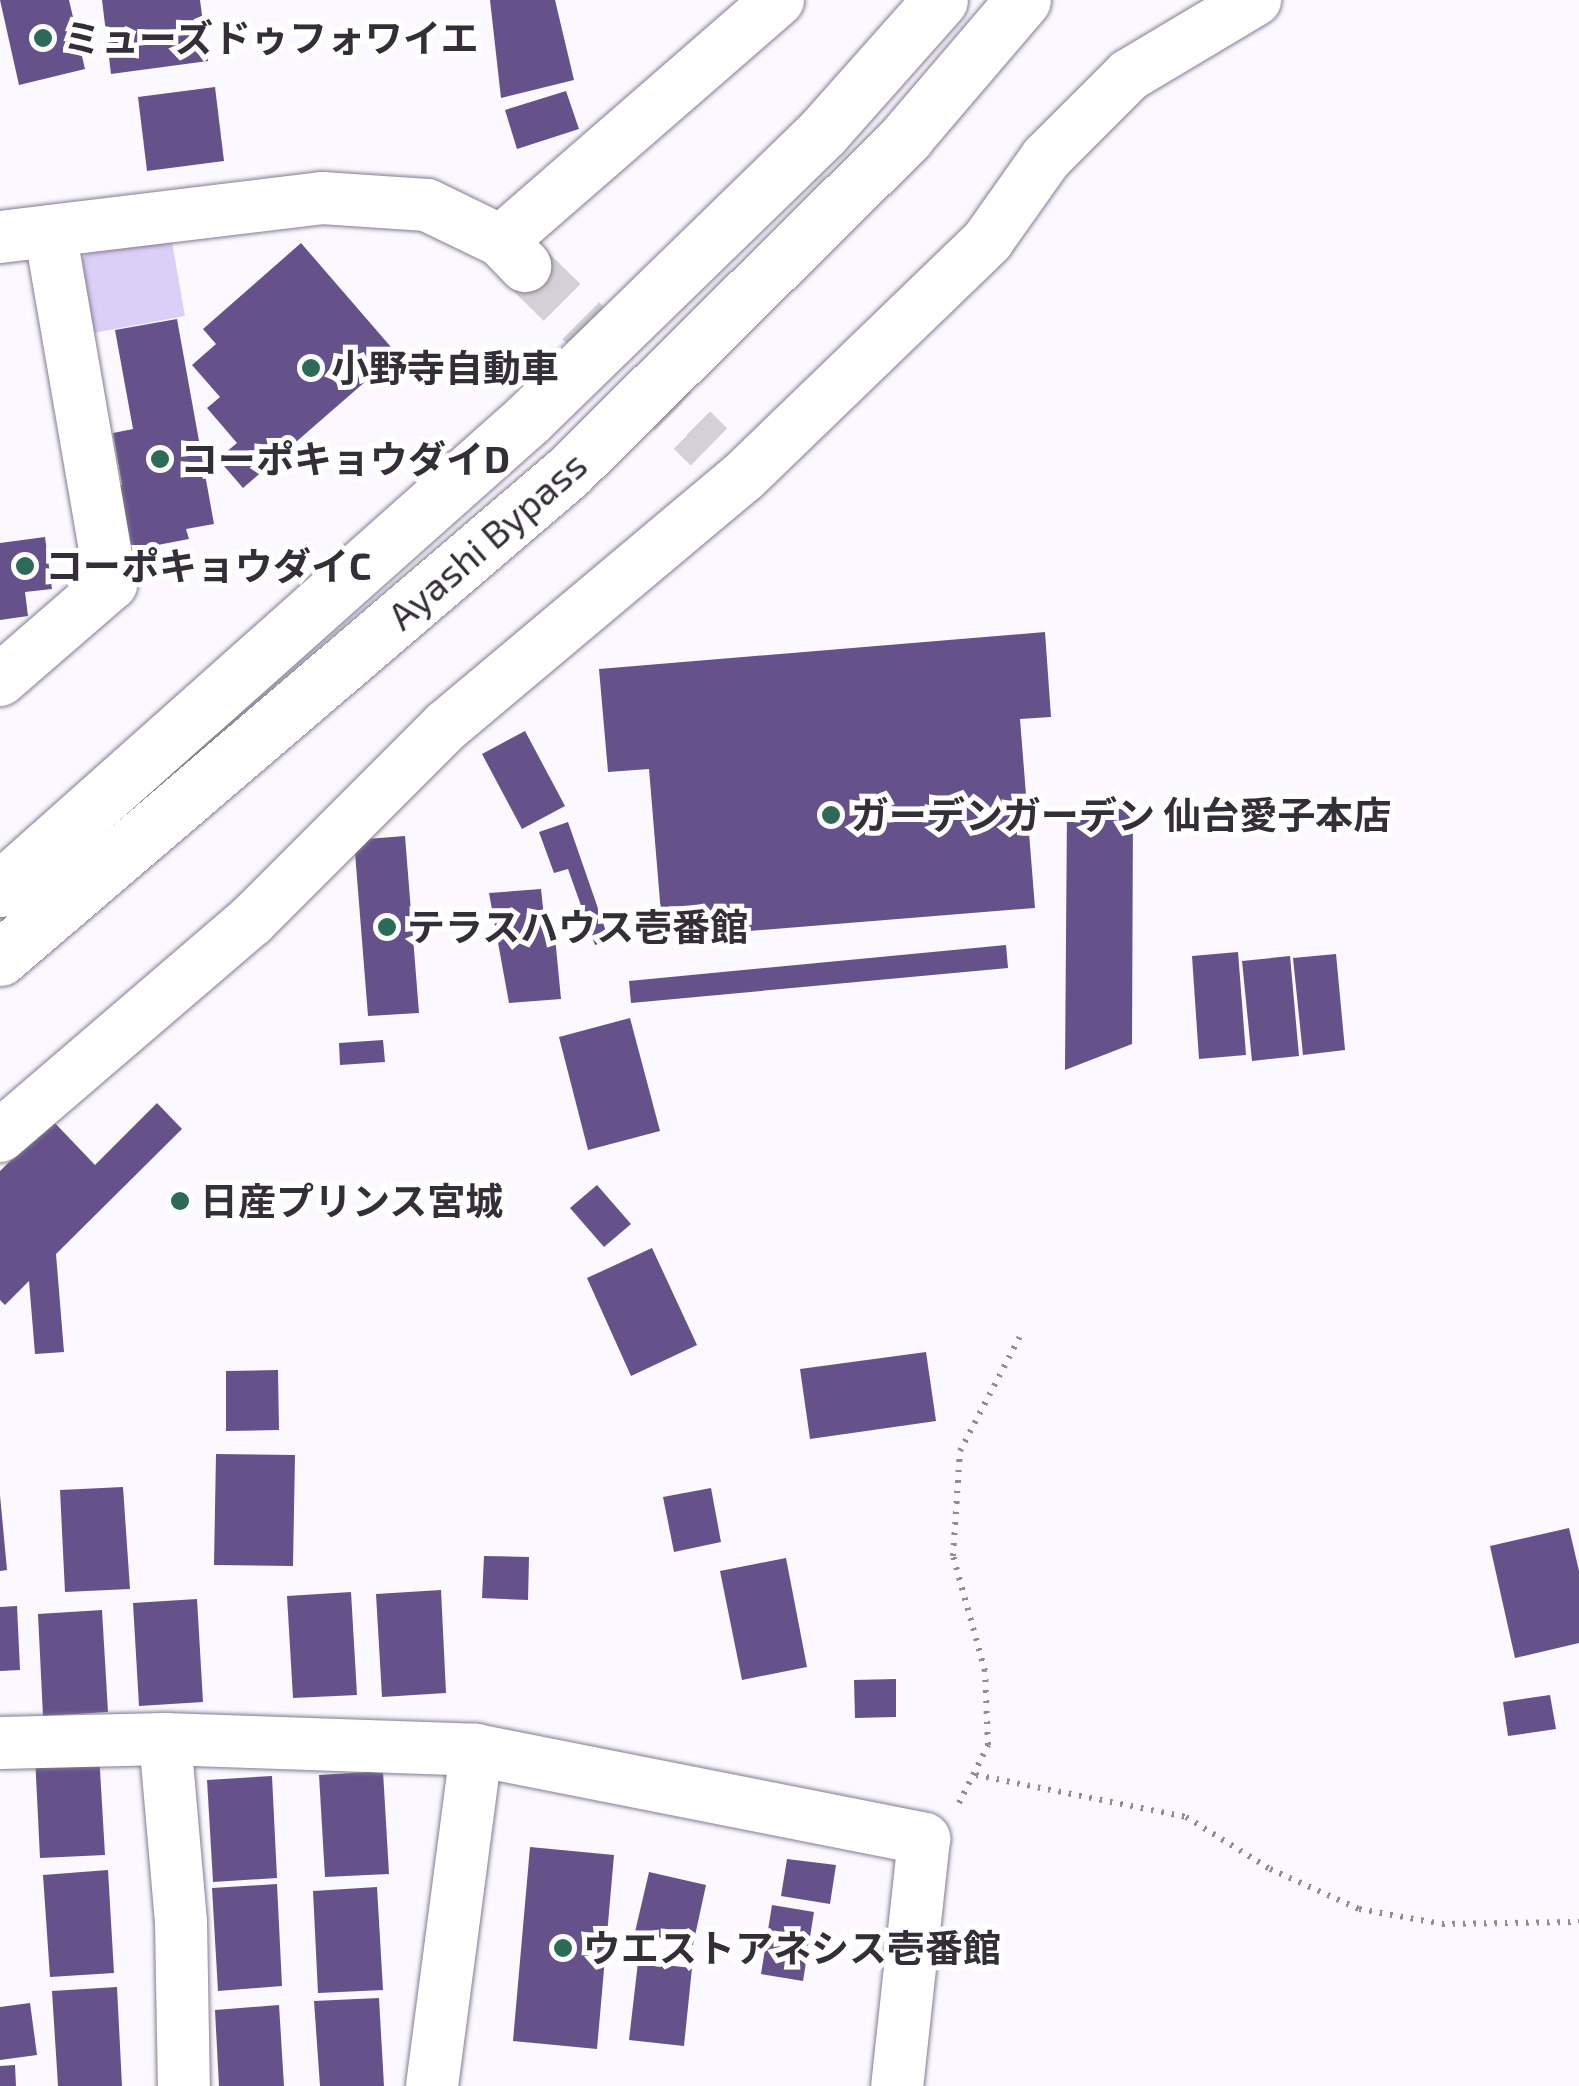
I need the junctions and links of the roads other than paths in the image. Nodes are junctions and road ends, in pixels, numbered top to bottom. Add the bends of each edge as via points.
1 (778, 0) edge
2 (940, 0) edge
3 (1023, 0) edge
4 (1255, 0) edge
5 (25, 234) edge
6 (0, 680) edge
7 (0, 888) edge
8 (0, 958) edge
9 (0, 1136) edge
10 (165, 1739) junction
11 (0, 1742) edge
12 (476, 1750) junction
13 (184, 2086) edge
14 (432, 2086) edge
15 (897, 2086) edge

1 - 5 street via 513,253 427,205 322,198
2 - 7 highway, Ayashi Bypass via 823,132 528,419
3 - 8 highway, Ayashi Bypass via 906,137 568,472
4 - 9 street via 1129,75 1046,158 988,240 726,462 251,920
5 - 6 street via 111,584
10 - 11 street
10 - 12 street
10 - 13 street via 182,1922
12 - 14 street
12 - 15 street via 924,1839

